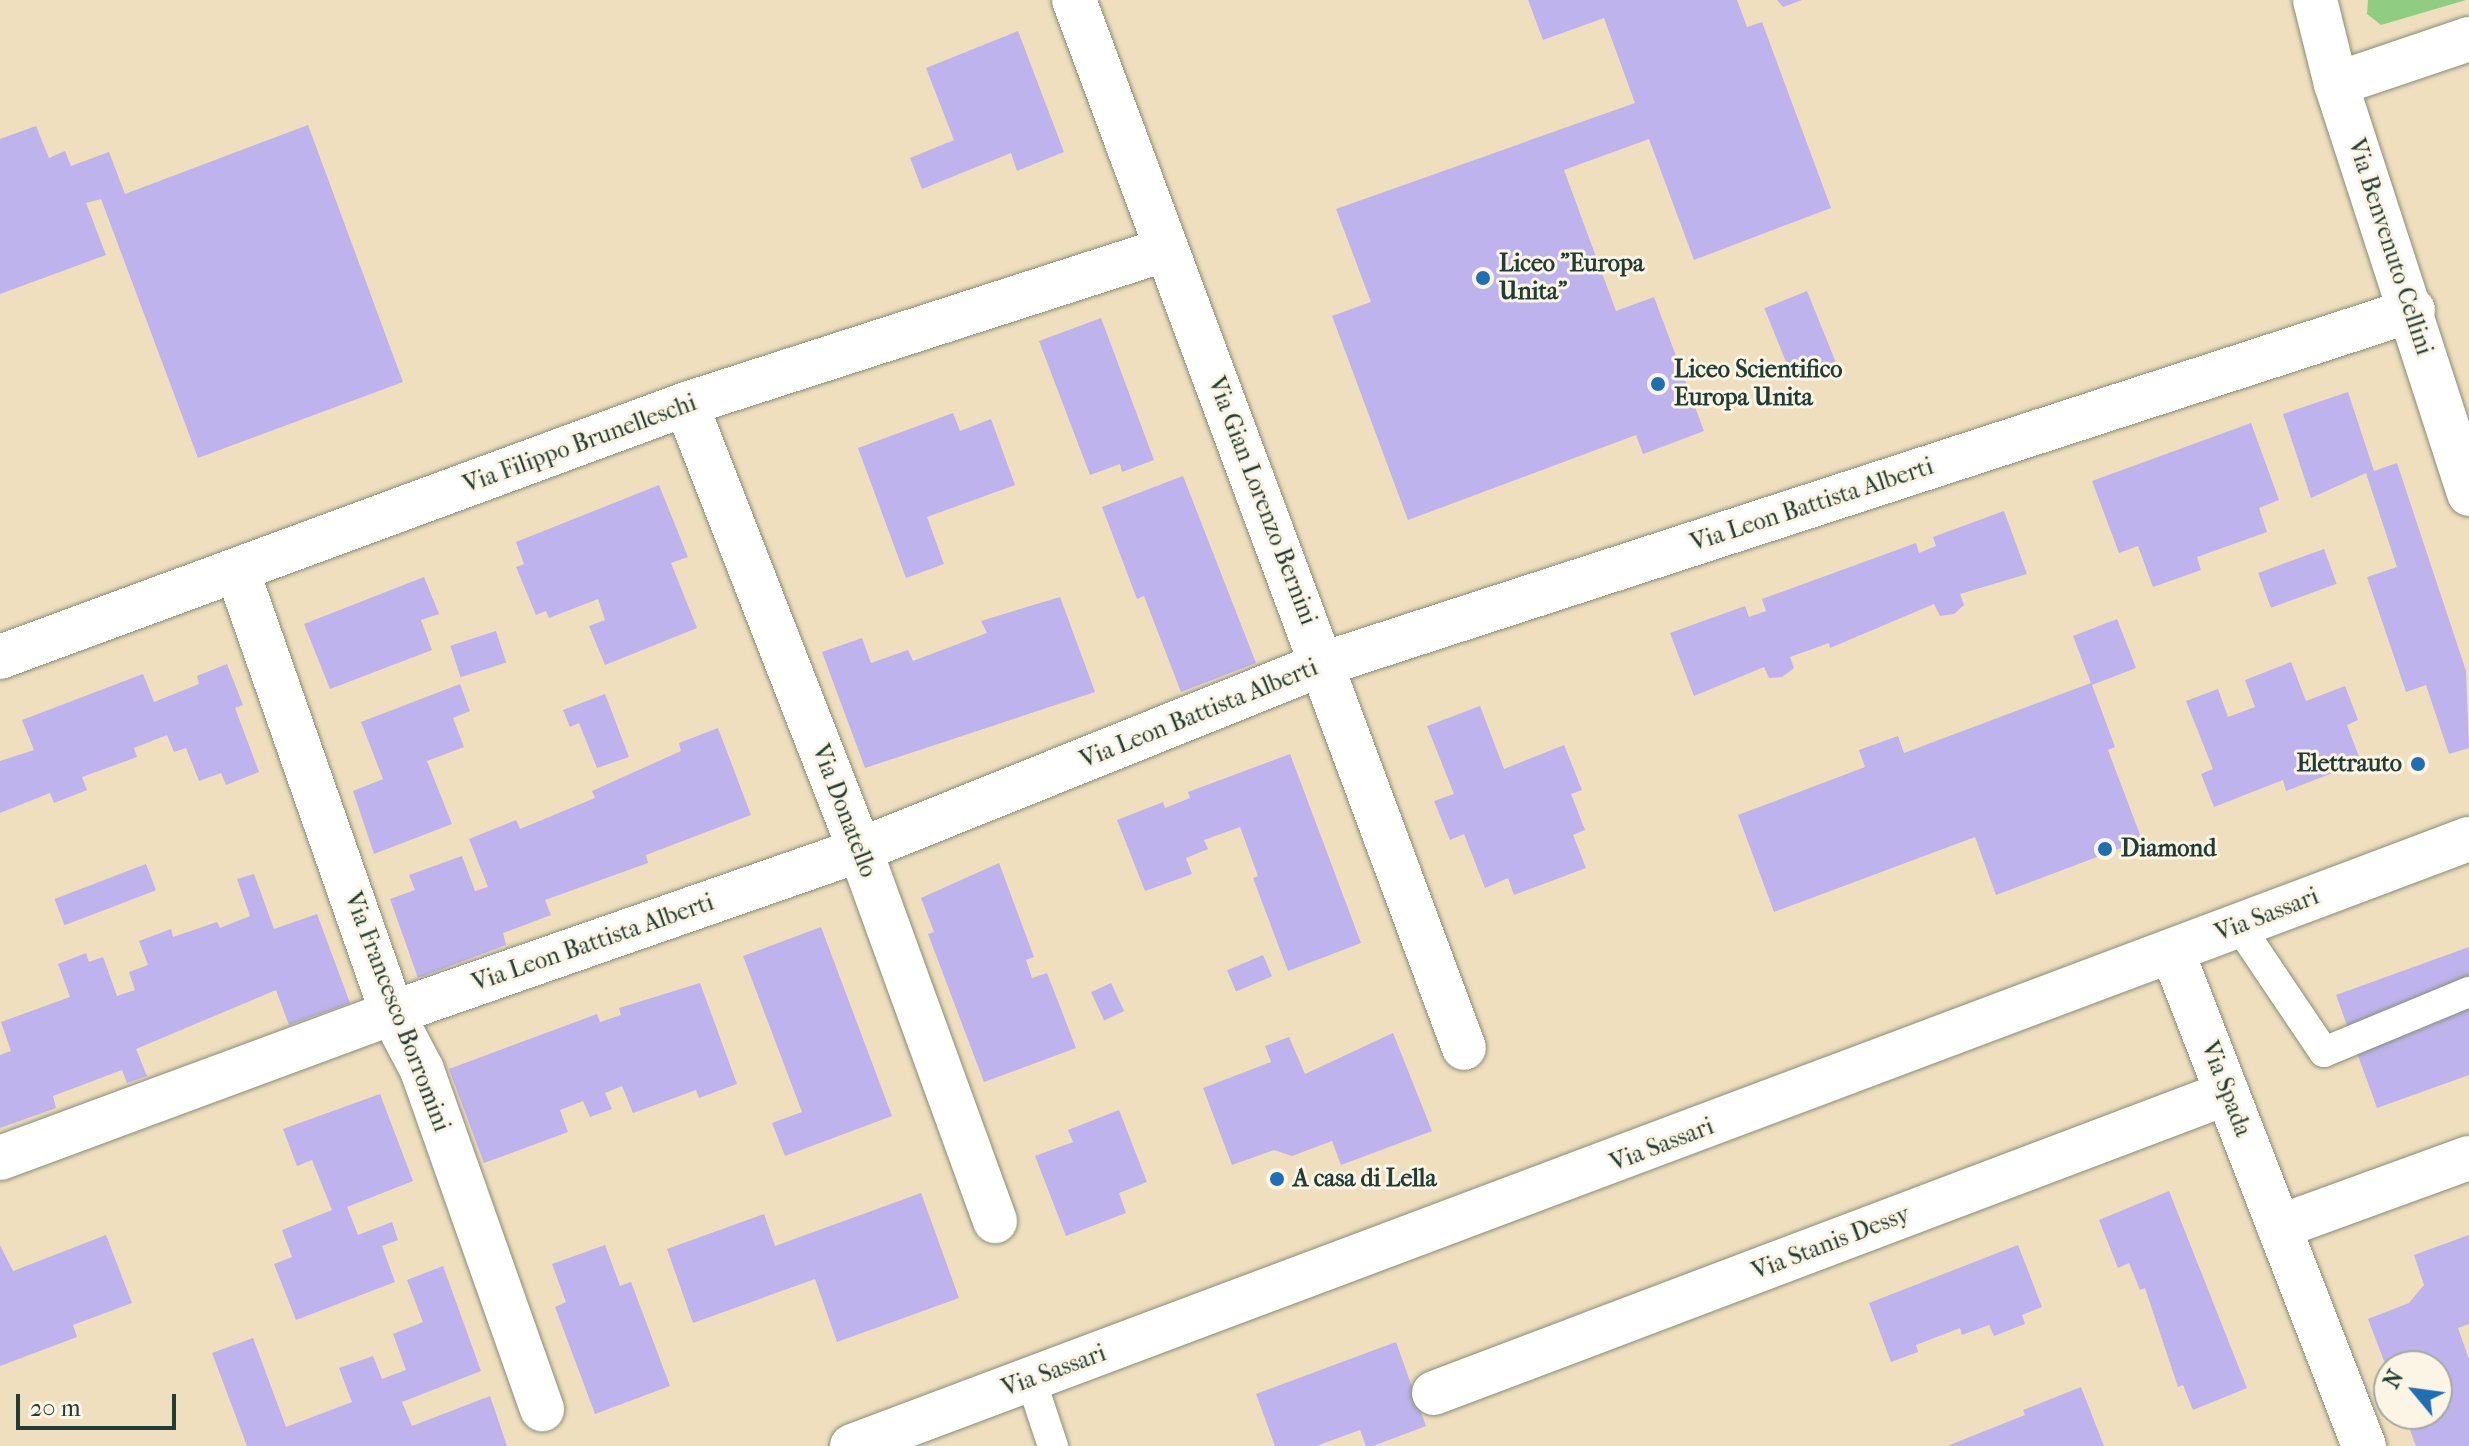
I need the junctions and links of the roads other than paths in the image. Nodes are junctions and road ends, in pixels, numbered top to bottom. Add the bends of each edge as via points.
1 (1074, 0) edge
2 (2315, 0) edge
3 (2469, 39) edge
4 (2336, 84) junction
5 (1167, 249) junction
6 (2413, 310) junction
7 (686, 404) junction
8 (2469, 494) edge
9 (237, 570) junction
10 (0, 657) edge
11 (1323, 664) junction
12 (2469, 839) edge
13 (860, 850) junction
14 (2239, 926) junction
15 (2172, 951) junction
16 (2469, 992) edge
17 (392, 1013) junction
18 (1464, 1048) dead end
19 (2227, 1093) junction
20 (0, 1158) edge
21 (2469, 1158) edge
22 (995, 1221) dead end
23 (2279, 1227) junction
24 (1031, 1380) junction
25 (1434, 1393) dead end
26 (542, 1409) dead end
27 (2355, 1443) edge
28 (852, 1446) edge
29 (1053, 1446) edge

1 - 5 street, Via Gian Lorenzo Bernini
2 - 4 street, Via Benvenuto Cellini
3 - 4 street
4 - 6 street, Via Benvenuto Cellini
5 - 7 street, Via Filippo Brunelleschi
5 - 11 street, Via Gian Lorenzo Bernini
6 - 8 street, Via Benvenuto Cellini
6 - 11 street, Via Leon Battista Alberti
7 - 9 street, Via Filippo Brunelleschi
7 - 13 street, Via Donatello
9 - 10 street, Via Filippo Brunelleschi
9 - 17 street, Via Francesco Borromini
11 - 13 street, Via Leon Battista Alberti
11 - 18 street, Via Gian Lorenzo Bernini
12 - 14 street, Via Sassari
13 - 17 street, Via Leon Battista Alberti
13 - 22 street, Via Donatello
14 - 15 street, Via Sassari
14 - 16 lane via 2324,1052
15 - 19 street, Via Spada
15 - 24 street, Via Sassari
17 - 20 street, Via Leon Battista Alberti
17 - 26 street, Via Francesco Borromini via 422,1070
19 - 23 street, Via Spada
19 - 25 street, Via Stanis Dessy
21 - 23 street
23 - 27 street, Via Spada
24 - 28 street, Via Sassari
24 - 29 lane

